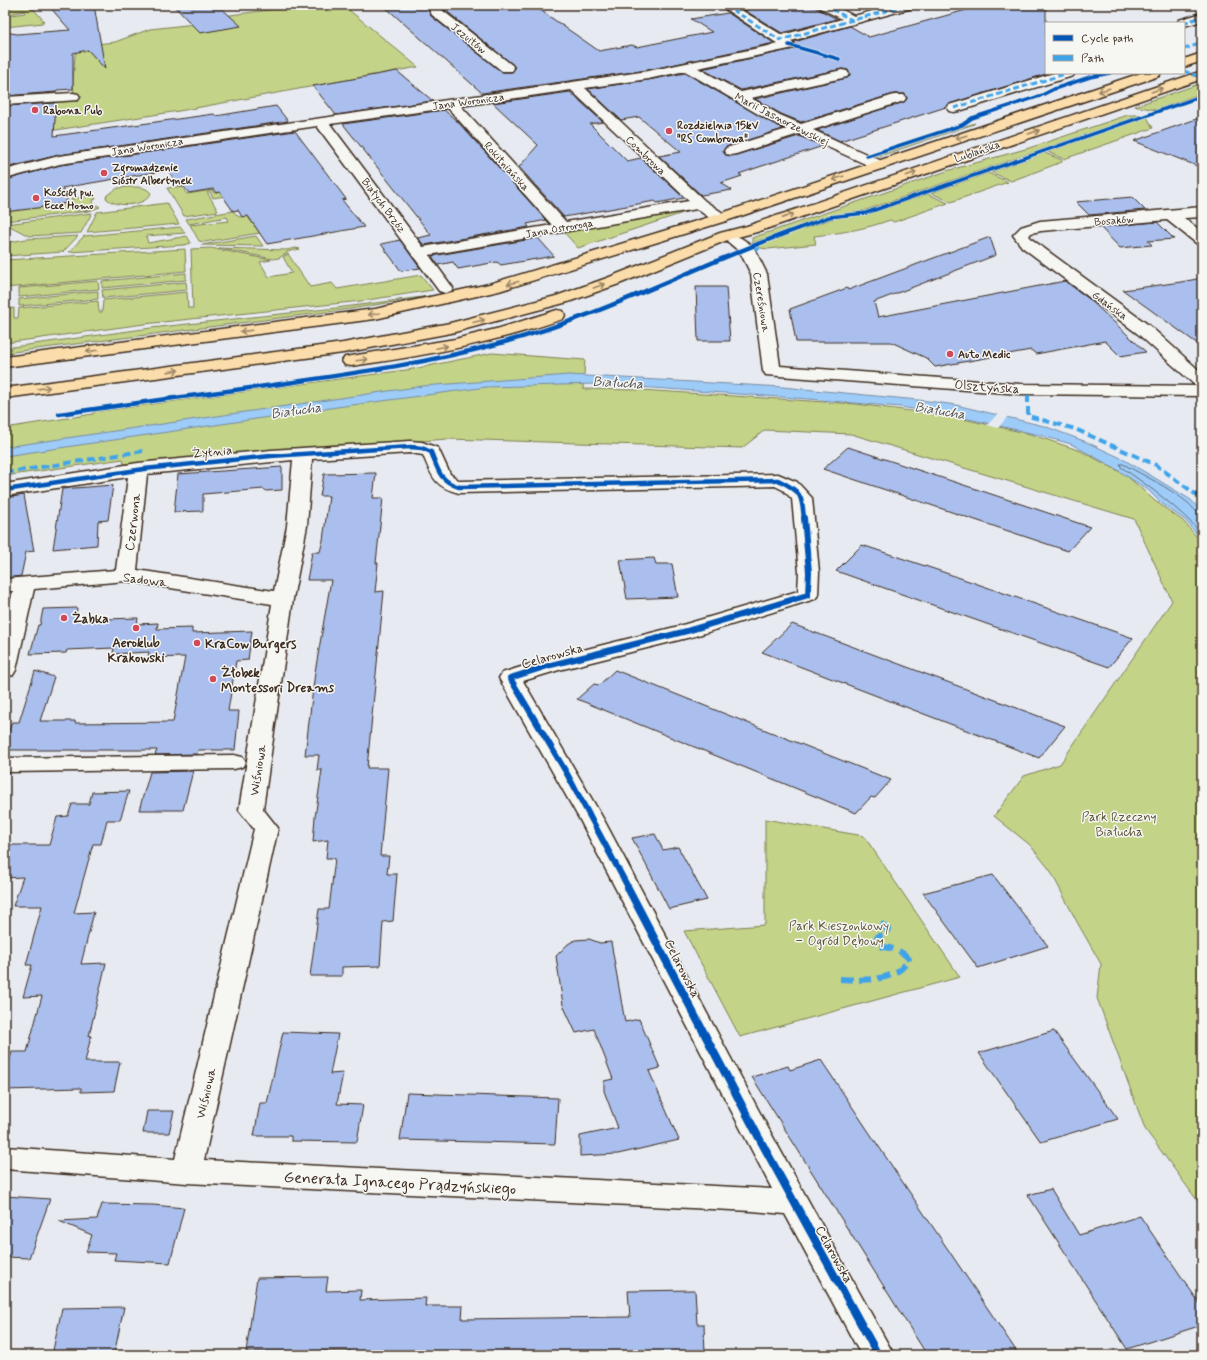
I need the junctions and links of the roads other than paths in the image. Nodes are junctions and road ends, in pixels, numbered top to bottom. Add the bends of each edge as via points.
1 (436, 5) edge
2 (725, 5) edge
3 (824, 5) edge
4 (908, 5) edge
5 (1202, 17) edge
6 (852, 20) junction
7 (1185, 22) edge
8 (780, 40) junction
9 (1202, 57) edge
10 (1185, 63) edge
11 (687, 67) junction
12 (507, 68) dead end
13 (842, 74) dead end
14 (1065, 74) edge
15 (1151, 74) edge
16 (1202, 75) edge
17 (575, 86) junction
18 (73, 97) dead end
19 (738, 97) junction
20 (899, 98) dead end
21 (5, 101) edge
22 (452, 104) junction
23 (954, 108) dead end
24 (321, 122) junction
25 (800, 130) junction
26 (731, 151) dead end
27 (879, 165) junction
28 (5, 175) edge
29 (700, 204) junction
30 (1202, 212) edge
31 (1170, 214) junction
32 (721, 218) junction
33 (563, 228) junction
34 (752, 229) junction
35 (1026, 230) joint
36 (1202, 240) edge
37 (735, 241) junction
38 (419, 252) junction
39 (446, 288) dead end
40 (315, 345) junction
41 (5, 362) edge
42 (772, 371) joint
43 (5, 379) edge
44 (1202, 382) edge
45 (1202, 391) edge
46 (5, 393) edge
47 (5, 407) edge
48 (422, 448) joint
49 (303, 454) junction
50 (138, 469) junction
51 (5, 490) edge
52 (126, 575) junction
53 (15, 584) edge
54 (283, 599) junction
55 (5, 670) edge
56 (234, 762) dead end
57 (5, 765) edge
58 (5, 1158) edge
59 (187, 1171) junction
60 (795, 1203) junction
61 (878, 1355) edge

1 - 12 street, Jezuitów via 436,12
2 - 8 street
3 - 6 street
4 - 6 street
5 - 7 street
6 - 8 street
8 - 11 street, Jana Woronicza via 789,45
9 - 10 main road
11 - 17 street, Jana Woronicza
11 - 19 street, Marii Jasnorzewskiej
13 - 19 street
14 - 23 street
15 -> 27 main road, Lublańska
34 -> 16 main road, Lublańska
17 - 22 street, Jana Woronicza
17 - 29 street, Combrowa
18 - 21 street
19 - 25 street, Marii Jasnorzewskiej
20 - 25 street
22 - 24 street, Jana Woronicza
22 - 33 street, Rokitniańska
24 - 28 street, Jana Woronicza via 59,160
24 - 38 street, Białych Brzóz
25 - 26 street
25 - 27 street, Marii Jasnorzewskiej
27 -> 32 main road, Lublańska
29 - 32 street, Combrowa
29 - 33 street, Jana Ostroroga
30 - 31 street, Bosaków
31 - 35 street, Bosaków via 1040,226
31 - 36 street
32 - 40 main road via 626,259 542,290
32 -> 41 main road via 524,280 394,311
33 - 38 street, Jana Ostroroga
34 - 37 main road
40 -> 34 main road via 431,332 534,307 613,281 726,236
35 - 44 street, Gdańska via 1022,235 1024,241 1150,335
37 - 42 street, Czereśniowa via 748,249 759,274
47 -> 37 main road via 404,354 469,342 553,316
38 - 39 street, Białych Brzóz
40 - 43 main road
46 -> 40 main road
42 - 45 street, Olsztyńska via 1020,389
48 - 49 street, Żytnia
48 - 60 street, Celarowska via 431,452 442,480 459,487 778,480 790,486 802,498 809,572 808,595 510,678 550,742 604,841
49 - 50 street, Żytnia
49 - 54 street, Wiśniowa via 297,526
50 - 51 street, Żytnia
50 - 52 street, Czerwona
52 - 53 street, Sadowa
52 - 54 street, Sadowa
53 - 55 street
54 - 59 street, Wiśniowa via 251,810 266,828
56 - 57 street, Wiśniowa
58 - 59 street, Generała Ignacego Prądzyńskiego
59 - 60 street, Generała Ignacego Prądzyńskiego
60 - 61 street, Celarowska

